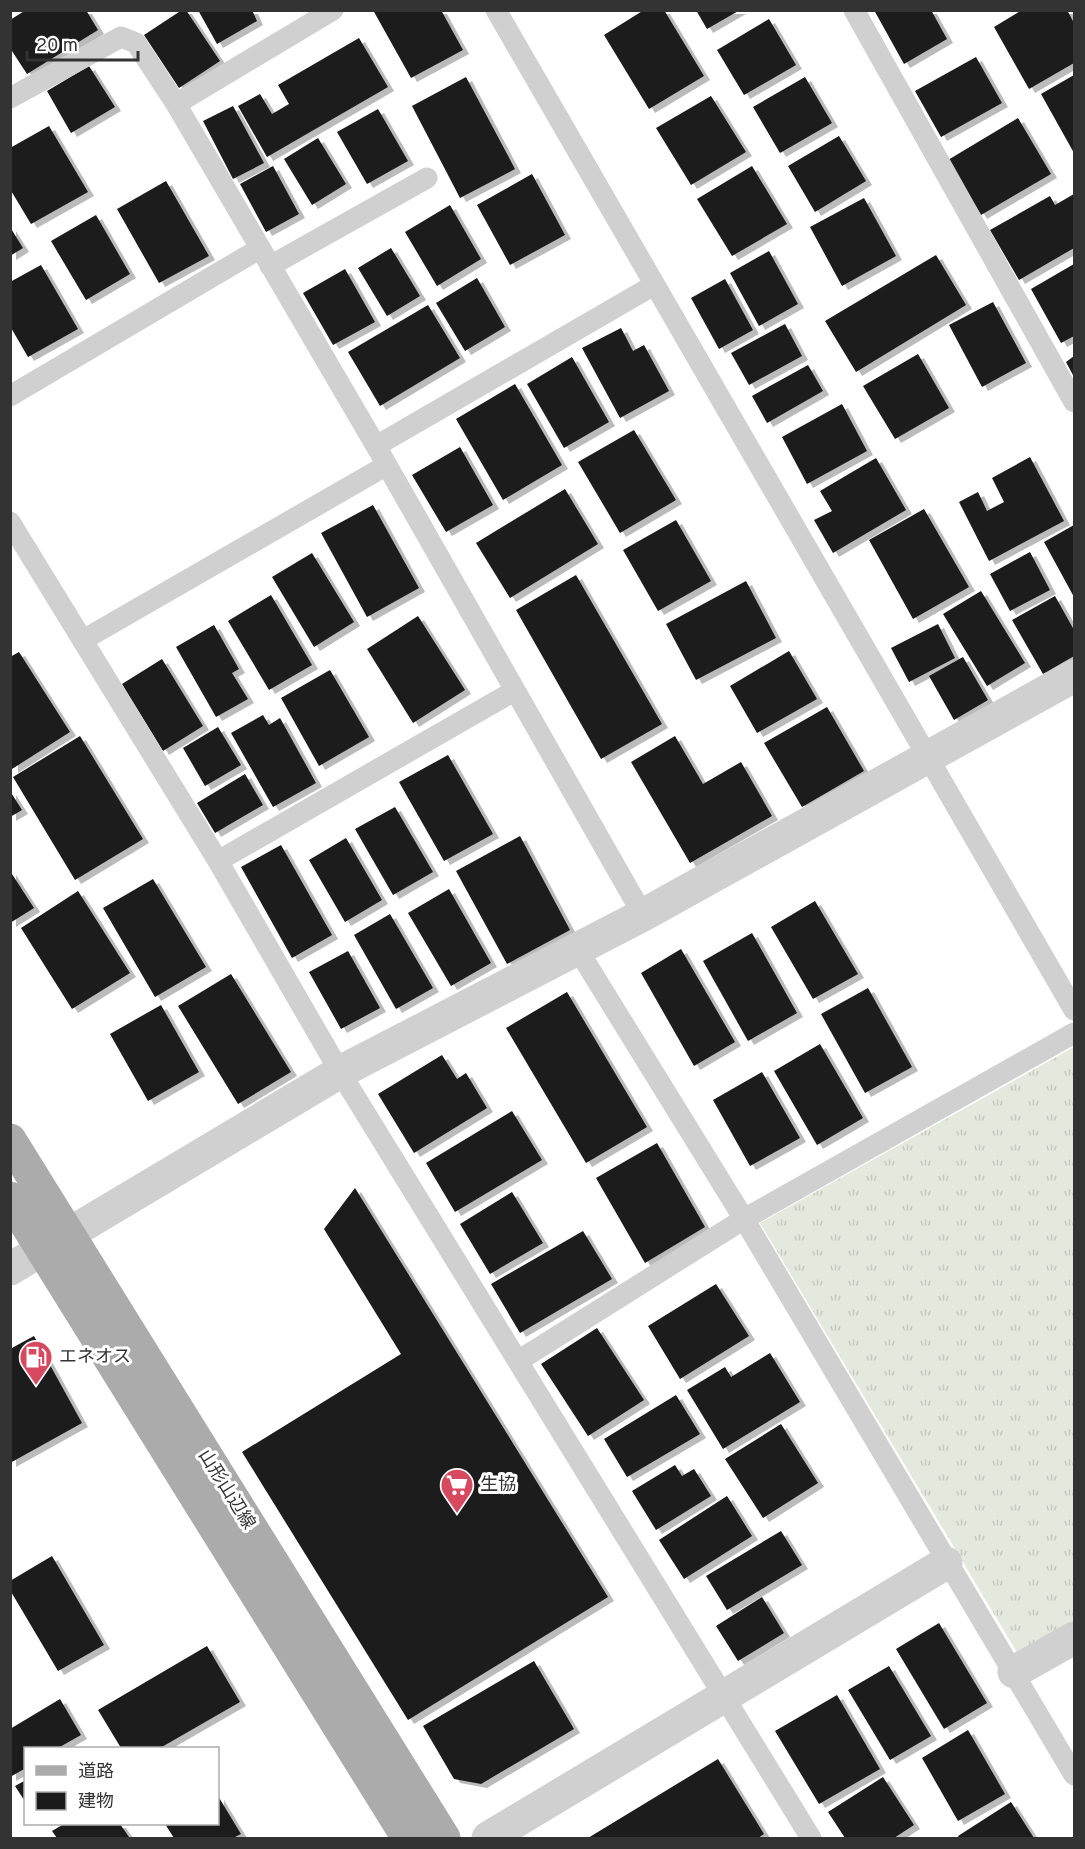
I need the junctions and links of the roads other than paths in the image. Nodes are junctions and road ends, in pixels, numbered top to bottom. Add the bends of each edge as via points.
1 (333, 10) edge
2 (496, 10) edge
3 (854, 10) edge
4 (10, 98) edge
5 (176, 104) junction
6 (427, 178) dead end
7 (265, 258) junction
8 (654, 285) junction
9 (10, 396) edge
10 (1074, 402) edge
11 (376, 446) junction
12 (387, 465) junction
13 (10, 522) edge
14 (83, 640) junction
15 (1074, 676) edge
16 (514, 691) junction
17 (928, 758) junction
18 (218, 861) junction
19 (643, 915) junction
20 (578, 950) junction
21 (1074, 1010) edge
22 (1074, 1033) edge
23 (340, 1072) junction
24 (10, 1140) edge
25 (10, 1198) edge
26 (744, 1219) junction
27 (54, 1243) junction
28 (10, 1269) edge
29 (518, 1361) junction
30 (946, 1563) junction
31 (1074, 1638) edge
32 (1014, 1672) junction
33 (724, 1696) junction
34 (1074, 1775) edge
35 (408, 1839) edge
36 (444, 1839) edge
37 (488, 1839) edge
38 (811, 1839) edge

1 - 5 lane
2 - 8 lane
3 - 10 lane
4 - 5 lane via 121,37 136,43
5 - 7 lane
6 - 7 lane
7 - 9 lane
7 - 11 lane
8 - 11 lane
8 - 17 lane
11 - 12 lane
12 - 14 lane
12 - 16 lane
13 - 14 lane
14 - 18 lane
15 - 17 street
16 - 18 lane
16 - 19 lane
17 - 19 street
17 - 21 lane
18 - 23 lane
19 - 20 street
20 - 23 street
20 - 26 lane
22 - 26 lane
23 - 27 street
23 - 29 lane
24 - 27 main road, 山形山辺線
25 - 27 main road, 山形山辺線
26 - 29 lane
26 - 30 lane
27 - 28 street
27 - 35 main road, 山形山辺線
27 - 36 main road, 山形山辺線
29 - 33 lane
30 - 32 lane
30 - 33 street
31 - 32 street
32 - 34 lane
33 - 37 street
33 - 38 lane

